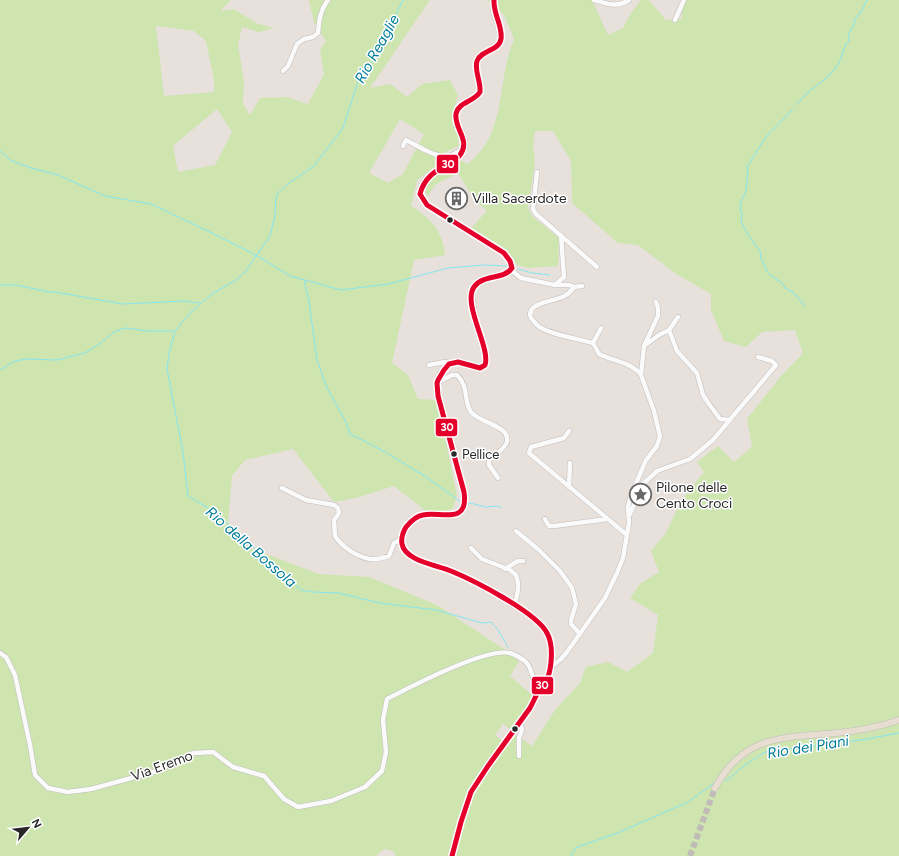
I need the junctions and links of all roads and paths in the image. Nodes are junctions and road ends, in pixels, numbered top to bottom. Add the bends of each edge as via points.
1 (328, 0) edge
2 (494, 0) edge
3 (594, 0) edge
4 (629, 0) edge
5 (684, 0) edge
6 (675, 20) dead end
7 (283, 71) dead end
8 (403, 146) dead end
9 (463, 148) junction
10 (537, 172) dead end
11 (561, 235) junction
12 (596, 267) dead end
13 (511, 270) junction
14 (555, 285) junction
15 (574, 286) junction
16 (582, 286) dead end
17 (656, 302) dead end
18 (678, 317) dead end
19 (601, 328) dead end
20 (669, 330) junction
21 (593, 342) junction
22 (644, 346) junction
23 (758, 357) dead end
24 (450, 363) junction
25 (429, 365) dead end
26 (641, 375) junction
27 (437, 383) junction
28 (730, 420) junction
29 (569, 431) dead end
30 (570, 463) dead end
31 (498, 478) dead end
32 (569, 486) junction
33 (282, 488) dead end
34 (629, 516) junction
35 (545, 519) dead end
36 (608, 519) junction
37 (516, 531) dead end
38 (627, 534) junction
39 (402, 539) junction
40 (471, 548) dead end
41 (523, 562) dead end
42 (505, 568) junction
43 (514, 605) junction
44 (580, 634) junction
45 (0, 653) edge
46 (551, 667) junction
47 (538, 692) junction
48 (899, 720) edge
49 (520, 723) junction
50 (519, 756) dead end
51 (715, 788) tunnel mouth
52 (452, 856) edge

1 - 7 street via 319,19 318,33 297,44 288,66
2 - 9 main road via 493,11 501,39 497,46 478,58 476,70 480,92 477,97 459,107 456,115 465,144
3 - 4 street via 619,5
5 - 6 street
8 - 9 street via 406,140 434,153 450,156
9 - 13 main road via 461,155 424,181 420,194 427,204 504,253 510,261
10 - 11 street via 533,209
11 - 12 street
11 - 14 street via 564,277
13 - 14 street via 521,278
13 - 24 main road via 478,283 472,291 472,302 486,364 480,368 457,361
14 - 15 street
15 - 16 street
15 - 21 street via 560,299 534,306 530,314 537,326
17 - 22 street via 658,316
18 - 20 street
19 - 21 street
20 - 22 street
20 - 28 street via 677,351 697,373 709,404 720,418
21 - 26 street via 599,354 636,368
22 - 26 street
23 - 28 street via 772,360 776,365
24 - 25 street
24 - 27 main road via 442,371
26 - 34 street via 660,436 631,495
27 - 31 street via 457,375 466,390 469,410 503,430 507,442 489,460 489,465
27 - 39 main road via 464,500 462,508 452,516 426,514 413,519
28 - 34 street via 713,440 690,458 657,472 643,484
29 - 32 street via 564,438 530,447 530,453
30 - 32 street
32 - 36 street
33 - 39 street via 306,500 338,508 339,513 334,520 335,536 348,550 370,559 390,556 394,544
34 - 38 street
35 - 36 street via 549,526 554,526
36 - 38 street
37 - 44 street via 560,571 572,588 576,604 571,624
38 - 44 street via 623,558 612,585
39 - 43 main road via 403,547 410,556 463,576
40 - 42 street via 482,559
41 - 42 street via 518,561
42 - 43 street via 516,575 517,579 518,595
43 - 46 main road via 546,632 551,645
44 - 46 street via 561,659
45 - 47 street, Via Eremo via 6,657 15,675 35,775 48,788 68,792 91,789 157,771 192,753 213,752 233,767 264,776 284,799 298,807 331,802 365,787 382,771 386,752 383,720 387,699 408,687 455,666 493,653 510,653 526,662
46 - 47 main road via 546,683
47 - 49 main road
48 - 51 main road via 871,728 792,737 760,744 737,758 724,772
49 - 50 street via 522,730 519,738
49 - 52 main road via 471,792

